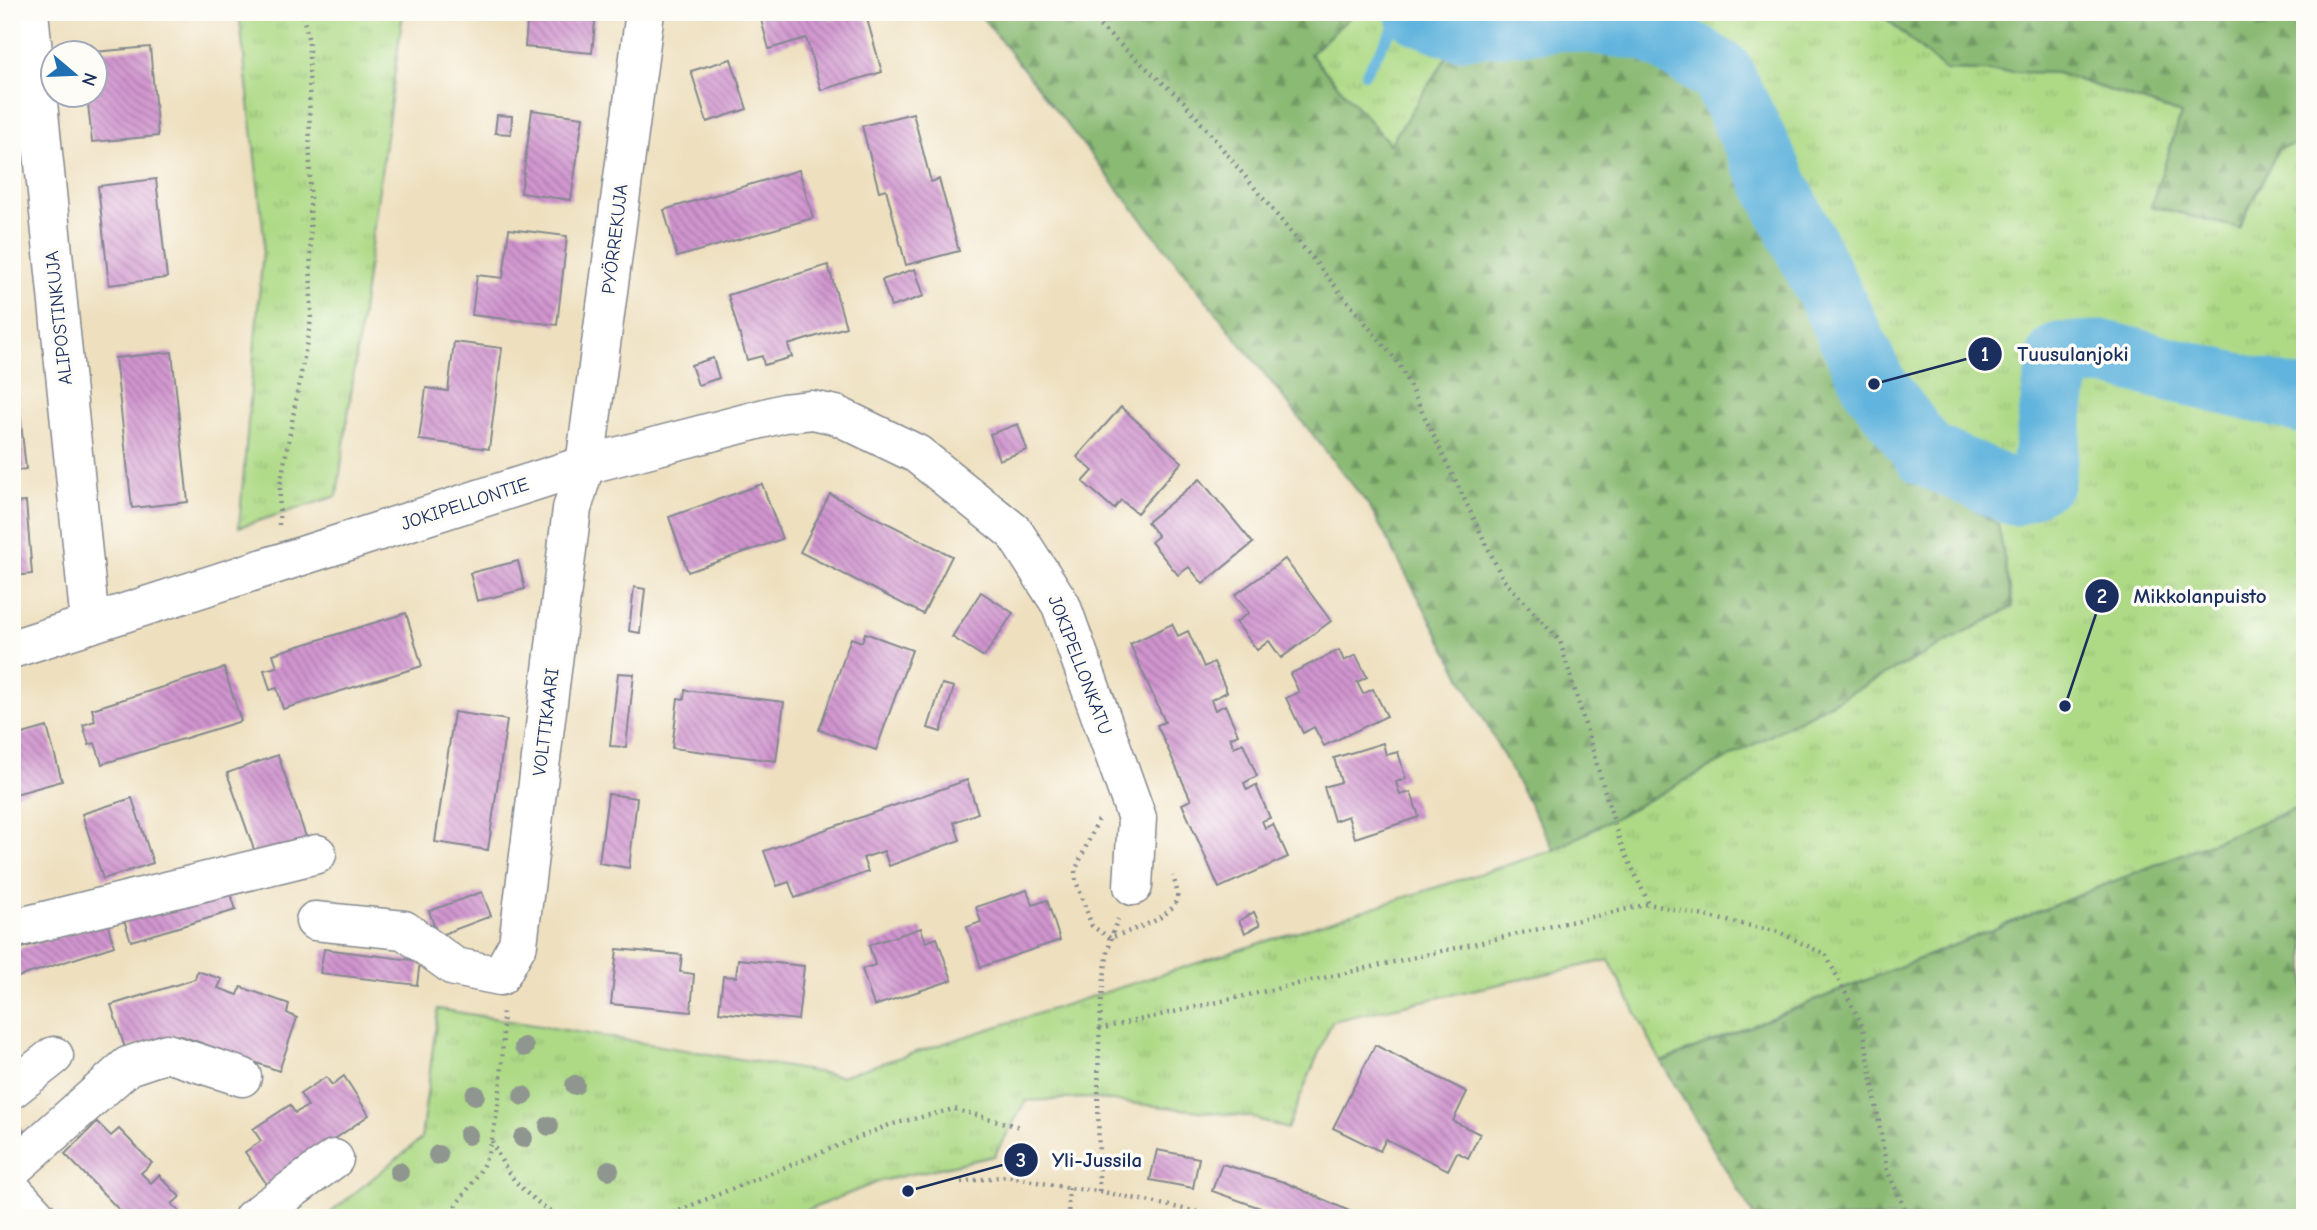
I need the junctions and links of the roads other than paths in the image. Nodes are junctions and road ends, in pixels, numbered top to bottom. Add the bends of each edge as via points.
1 (29, 12) edge
2 (645, 12) edge
3 (917, 454) joint
4 (586, 465) junction
5 (90, 624) junction
6 (12, 649) edge
7 (317, 854) dead end
8 (1133, 886) road end
9 (315, 921) dead end
10 (12, 929) edge
11 (54, 1056) dead end
12 (242, 1077) dead end
13 (12, 1089) edge
14 (334, 1159) dead end
15 (12, 1169) edge
16 (12, 1190) edge
17 (38, 1218) edge
18 (253, 1218) edge

1 - 5 street, ALIPOSTINKUJA
2 - 4 street, PYÖRREKUJA
3 - 4 street, JOKIPELLONTIE via 836,415 812,410 784,413
3 - 8 street, JOKIPELLONKATU via 1014,532 1061,605 1137,818
4 - 5 street, JOKIPELLONTIE
4 - 9 street, VOLTTIKAARI via 572,509 518,944 500,976 456,967 404,930
5 - 6 street, JOKIPELLONTIE
7 - 10 street
11 - 13 street
12 - 15 street via 167,1053 128,1066
14 - 18 street
16 - 17 street

